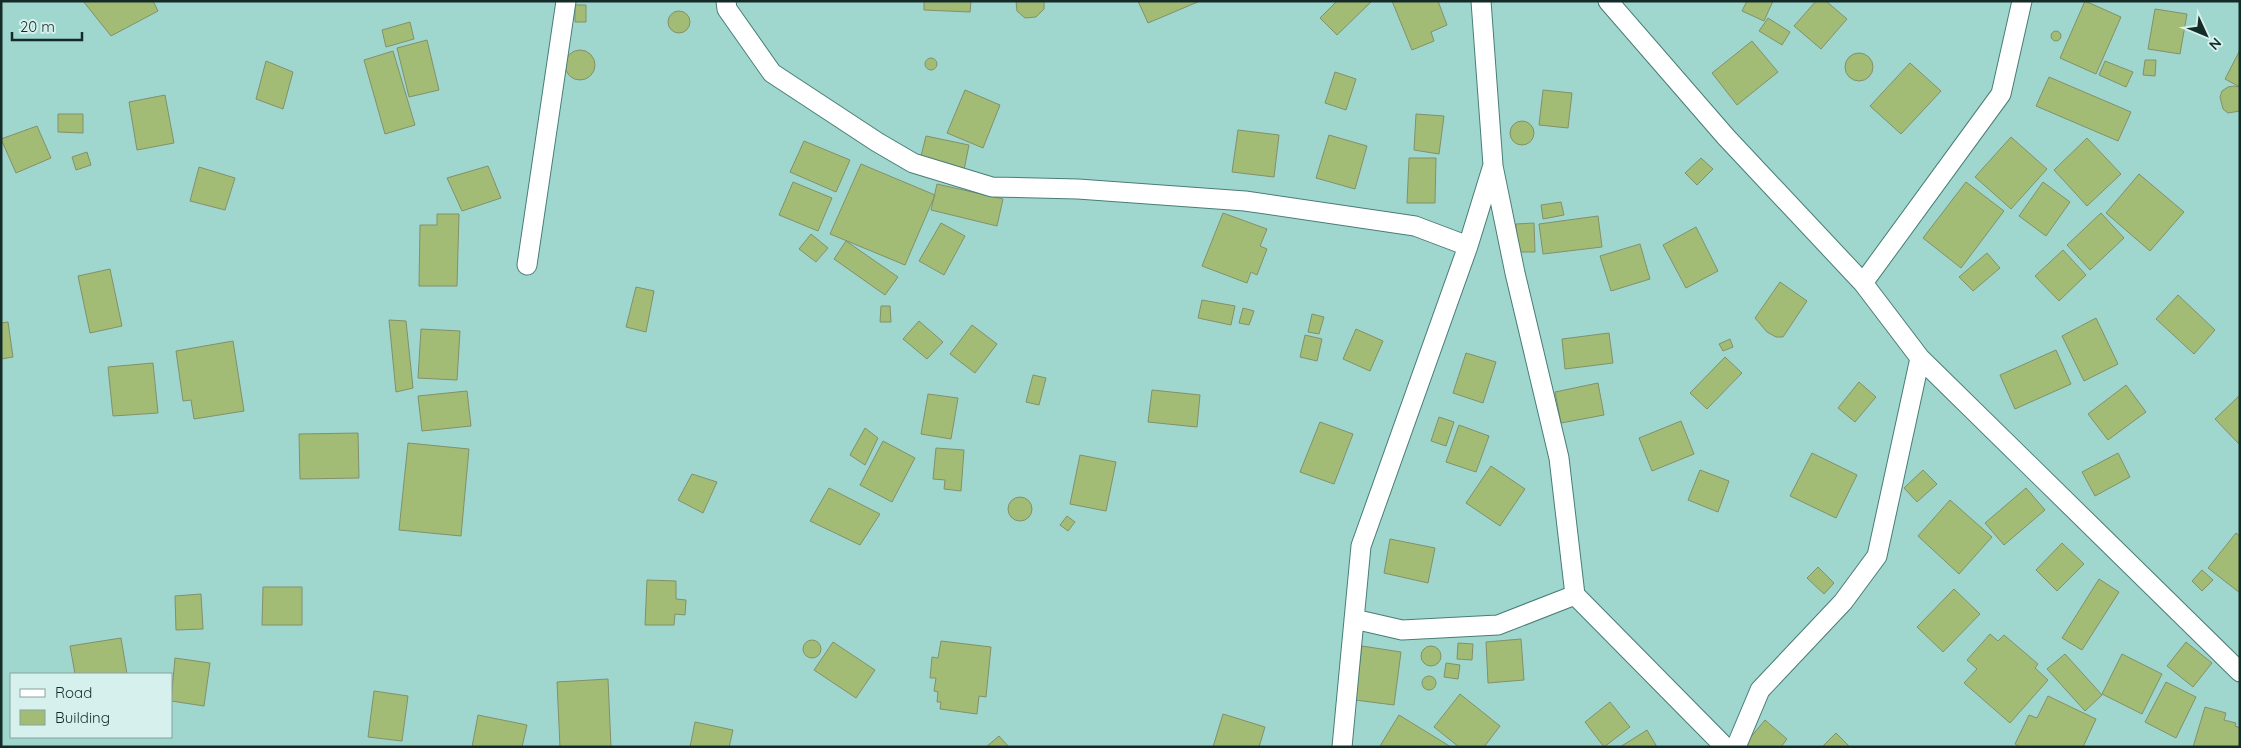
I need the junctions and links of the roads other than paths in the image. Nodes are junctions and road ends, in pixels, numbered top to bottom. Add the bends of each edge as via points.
1 (566, 1) edge
2 (1481, 1) edge
3 (1608, 1) edge
4 (2022, 1) edge
5 (722, 4) edge
6 (1493, 165) junction
7 (1468, 246) junction
8 (527, 265) dead end
9 (1863, 283) junction
10 (1920, 358) junction
11 (1574, 594) junction
12 (1354, 619) junction
13 (2240, 672) edge
14 (1342, 747) edge
15 (1725, 747) edge
16 (1736, 747) edge

1 - 8 street
2 - 6 street
3 - 9 street via 1726,137
4 - 9 street via 2001,94
5 - 7 street via 772,73 914,163 992,187 1078,189 1246,201 1415,226
6 - 7 street
6 - 11 street via 1559,458
7 - 12 street via 1361,546
9 - 10 street
10 - 13 street
10 - 16 street via 1877,556 1843,602 1760,690
11 - 12 street via 1498,625 1402,630
11 - 15 street
12 - 14 street

